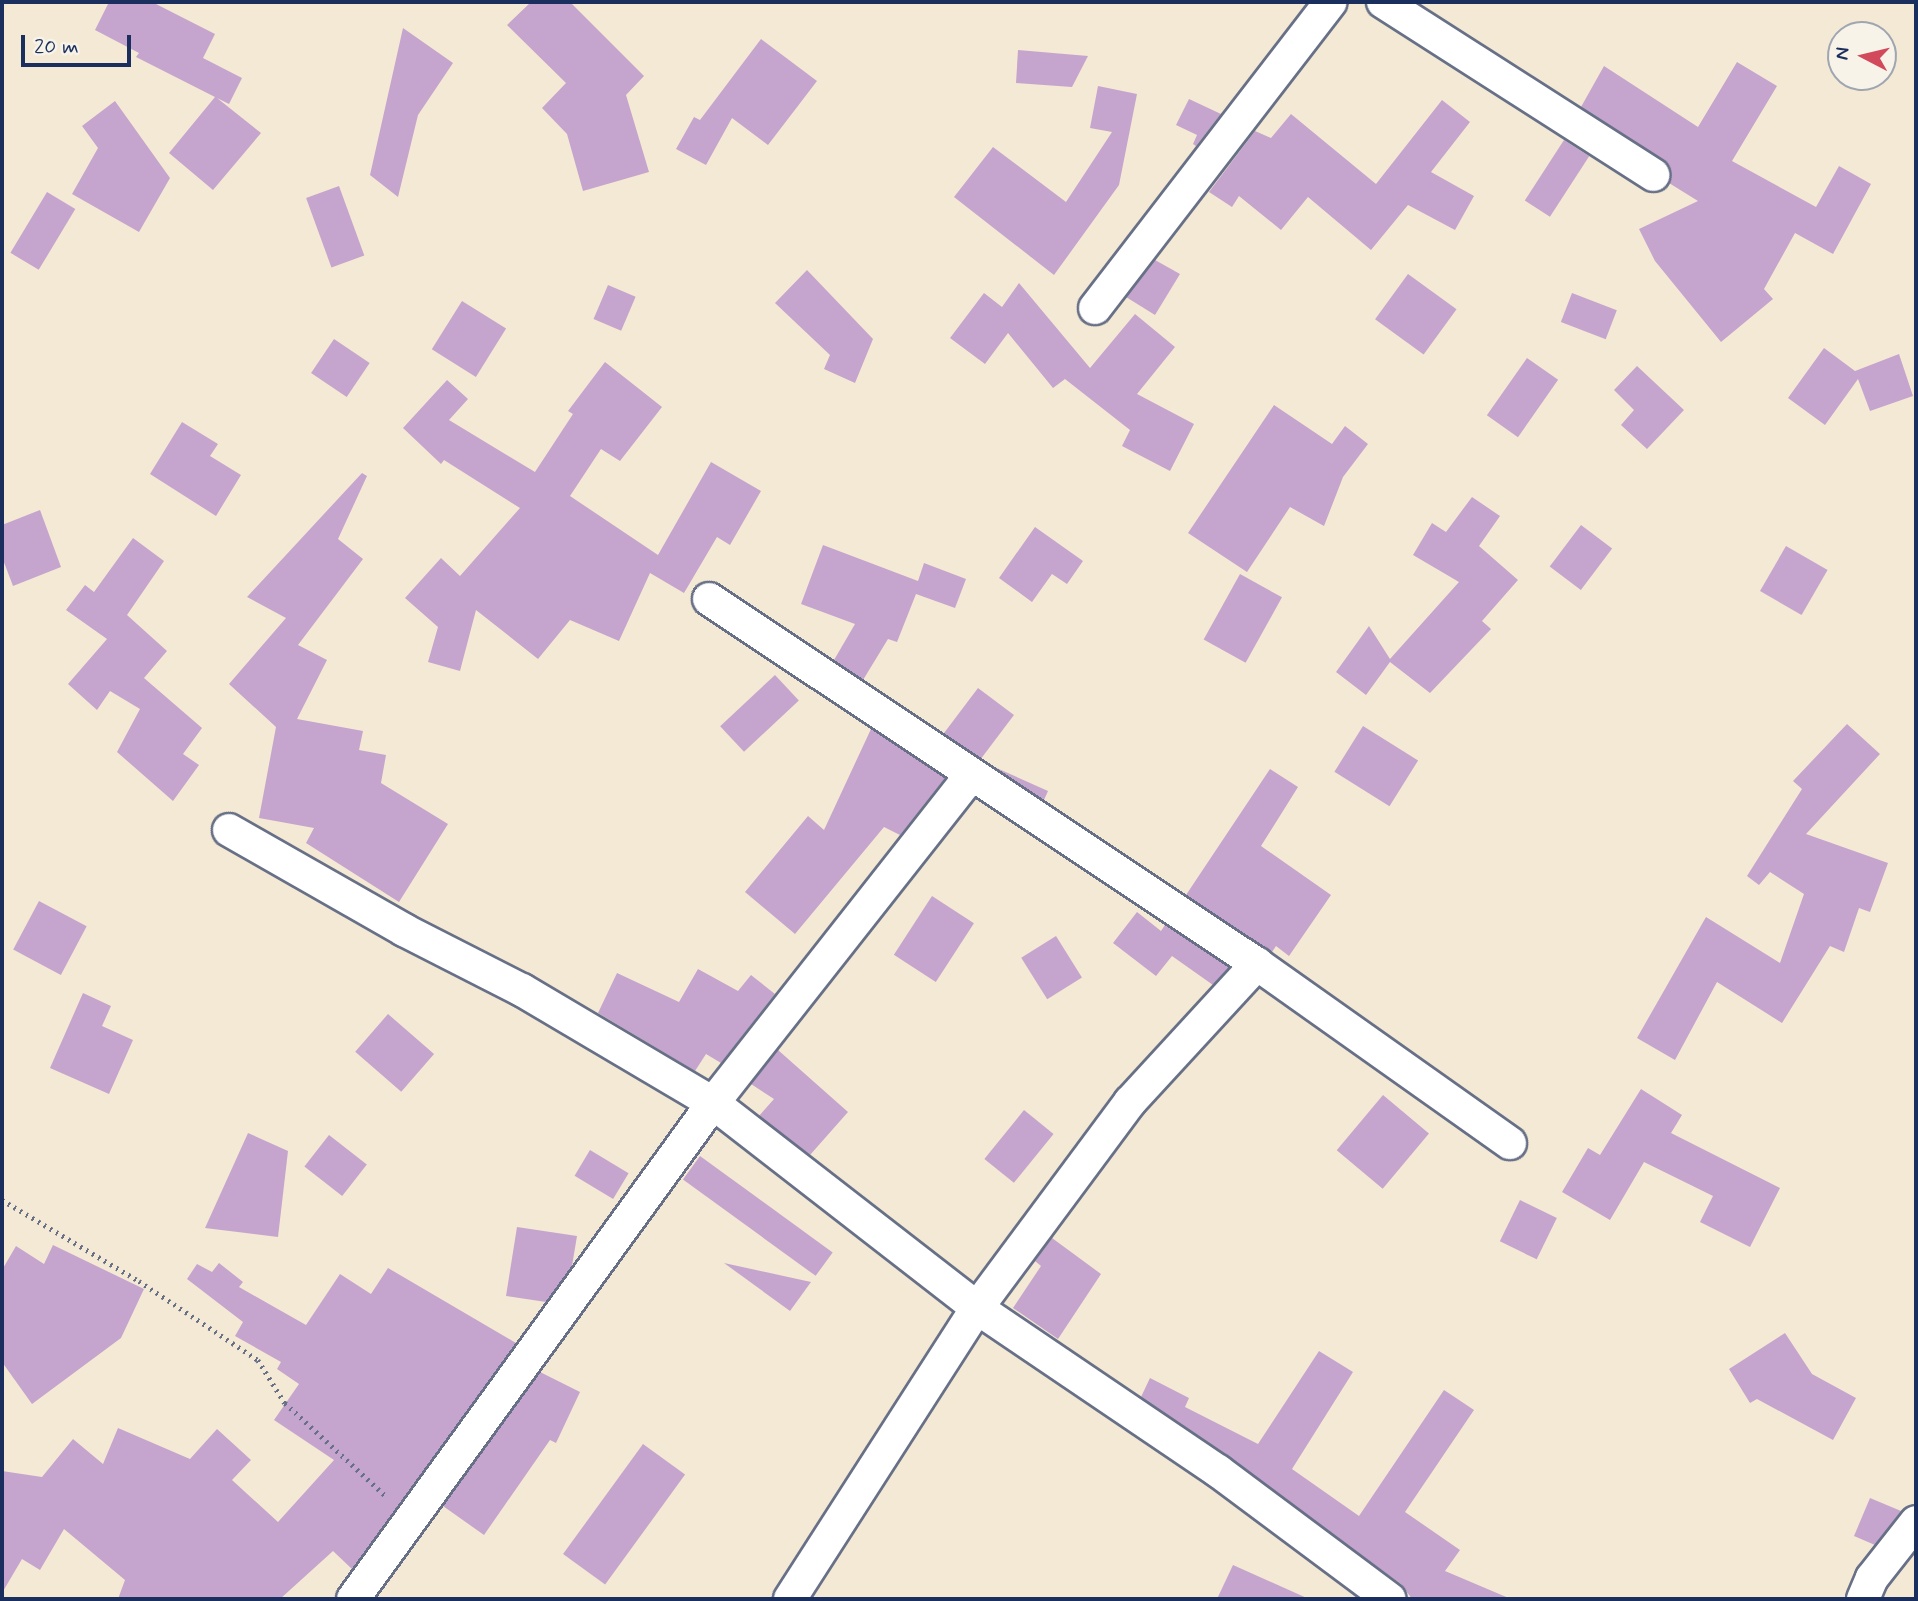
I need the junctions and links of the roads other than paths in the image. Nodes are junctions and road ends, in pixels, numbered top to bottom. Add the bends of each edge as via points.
1 (1331, 2) edge
2 (1383, 2) edge
3 (1653, 175) dead end
4 (1095, 308) dead end
5 (709, 599) dead end
6 (970, 776) junction
7 (229, 830) dead end
8 (1257, 964) junction
9 (713, 1103) junction
10 (1510, 1143) dead end
11 (978, 1308) junction
12 (1916, 1522) edge
13 (1860, 1597) edge
14 (353, 1599) edge
15 (790, 1599) edge
16 (1390, 1599) edge

1 - 4 street
2 - 3 street
5 - 6 street
6 - 8 street
6 - 9 street
7 - 9 street via 404,930 522,990
8 - 10 street
8 - 11 street via 1130,1102
9 - 11 street
9 - 14 street
11 - 15 street
11 - 16 street via 1217,1471
12 - 13 street

